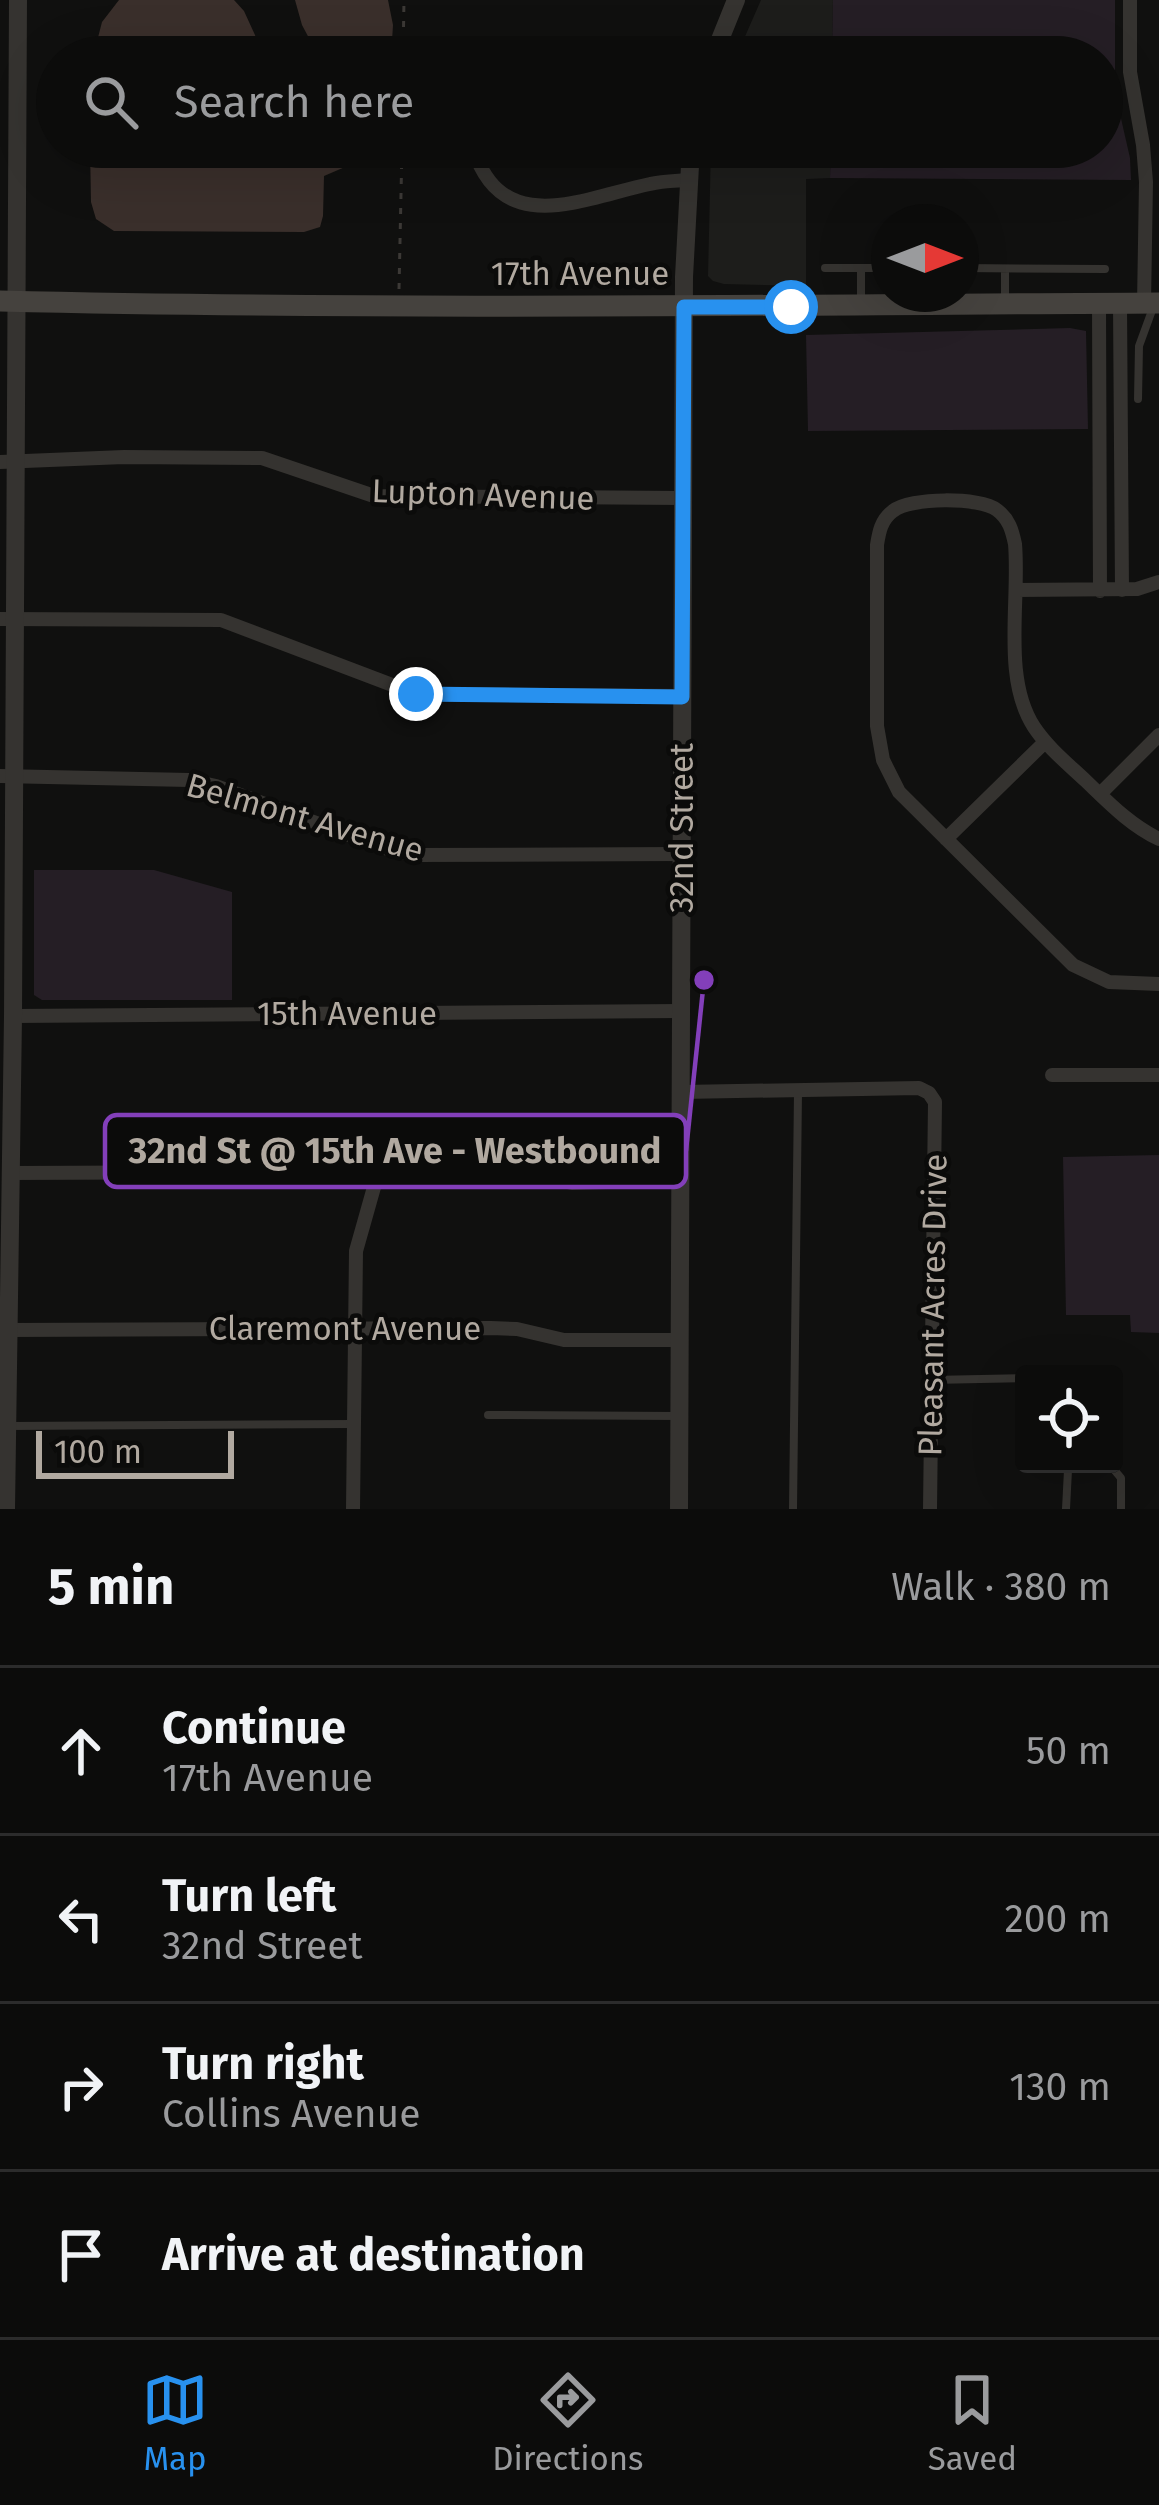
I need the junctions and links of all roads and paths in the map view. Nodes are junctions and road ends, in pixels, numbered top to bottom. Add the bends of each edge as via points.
1 (19, 0) edge
2 (404, 0) edge
3 (736, 0) edge
4 (1130, 0) edge
5 (403, 36) edge
6 (721, 36) edge
7 (9, 118) edge
8 (402, 168) edge
9 (482, 168) edge
10 (689, 168) edge
11 (688, 180) junction
12 (1152, 183) edge
13 (1152, 264) edge
14 (825, 268) dead end
15 (861, 268) junction
16 (871, 268) edge
17 (979, 268) edge
18 (1005, 268) junction
19 (1106, 269) dead end
20 (9, 302) edge
21 (1004, 304) junction
22 (1110, 304) junction
23 (1152, 304) edge
24 (861, 305) junction
25 (399, 306) junction
26 (684, 307) junction
27 (1138, 399) dead end
28 (8, 462) edge
29 (683, 498) junction
30 (1159, 582) edge
31 (1016, 590) junction
32 (1122, 590) junction
33 (1100, 591) junction
34 (8, 619) edge
35 (682, 697) junction
36 (1159, 735) edge
37 (1045, 742) junction
38 (7, 775) edge
39 (1100, 794) junction
40 (946, 839) junction
41 (1159, 839) edge
42 (682, 854) junction
43 (7, 933) edge
44 (1159, 984) edge
45 (681, 1011) junction
46 (13, 1016) junction
47 (1052, 1075) dead end
48 (1159, 1075) edge
49 (6, 1089) edge
50 (798, 1091) junction
51 (682, 1092) junction
52 (10, 1173) junction
53 (378, 1173) junction
54 (681, 1180) junction
55 (5, 1247) edge
56 (354, 1329) junction
57 (8, 1330) junction
58 (680, 1340) junction
59 (1015, 1378) edge
60 (931, 1380) junction
61 (4, 1404) edge
62 (488, 1415) dead end
63 (680, 1416) junction
64 (355, 1424) junction
65 (7, 1426) junction
66 (6, 1509) edge
67 (353, 1509) edge
68 (679, 1509) edge
69 (793, 1509) edge
70 (930, 1509) edge
71 (1066, 1509) edge
72 (1120, 1509) edge

1 - 7 street
2 - 5 path
3 - 6 street
4 - 12 street via 1130,72
7 - 20 street
8 - 25 path
9 - 11 street via 508,196 534,205 580,204
10 - 11 street, 32nd Street
11 - 26 street, 32nd Street
12 - 13 street
13 - 23 street
14 - 15 lane
15 - 16 lane
15 - 24 lane
17 - 18 lane
18 - 19 lane
18 - 21 lane
20 - 25 main road, 17th Avenue
20 - 28 street
21 - 22 main road, 17th Avenue
21 - 24 main road, 17th Avenue
22 - 23 main road, 17th Avenue
22 - 32 street
22 - 33 street
23 - 27 lane via 1139,346
24 - 26 main road, 17th Avenue
25 - 26 main road, 17th Avenue
26 - 29 street, 32nd Street
28 - 29 street, Lupton Avenue via 262,458 374,496
28 - 34 street
29 - 35 street, 32nd Street
30 - 32 street
31 - 33 street
31 - 37 street via 1017,683
31 - 40 street via 1012,526 987,504 903,505 880,526 879,742 899,792
32 - 33 street
34 - 35 street via 221,620 416,694
34 - 38 street
35 - 42 street, 32nd Street
36 - 39 street
37 - 39 street
37 - 40 street
38 - 42 street, Belmont Avenue via 189,780 414,855
38 - 43 street
39 - 41 street
40 - 44 street via 1073,965 1108,982
42 - 45 street, 32nd Street
43 - 46 street
45 - 46 street, 15th Avenue
45 - 51 street, 32nd Street
46 - 49 street
47 - 48 street
49 - 52 street
50 - 51 street
50 - 60 street, Pleasant Acres Drive via 919,1088 935,1102
50 - 69 lane
51 - 54 street, 32nd Street
52 - 53 street
52 - 55 street
53 - 54 street
53 - 56 street via 359,1235
54 - 58 street, 32nd Street
55 - 57 street
56 - 57 street, Claremont Avenue
56 - 58 street, Claremont Avenue
56 - 64 street
57 - 61 street
58 - 63 street, 32nd Street
59 - 60 lane
60 - 70 street, Pleasant Acres Drive
61 - 65 street
62 - 63 lane
63 - 68 street, 32nd Street
64 - 65 lane
64 - 67 street
65 - 66 street
71 - 72 lane via 1068,1470 1098,1464 1120,1478

